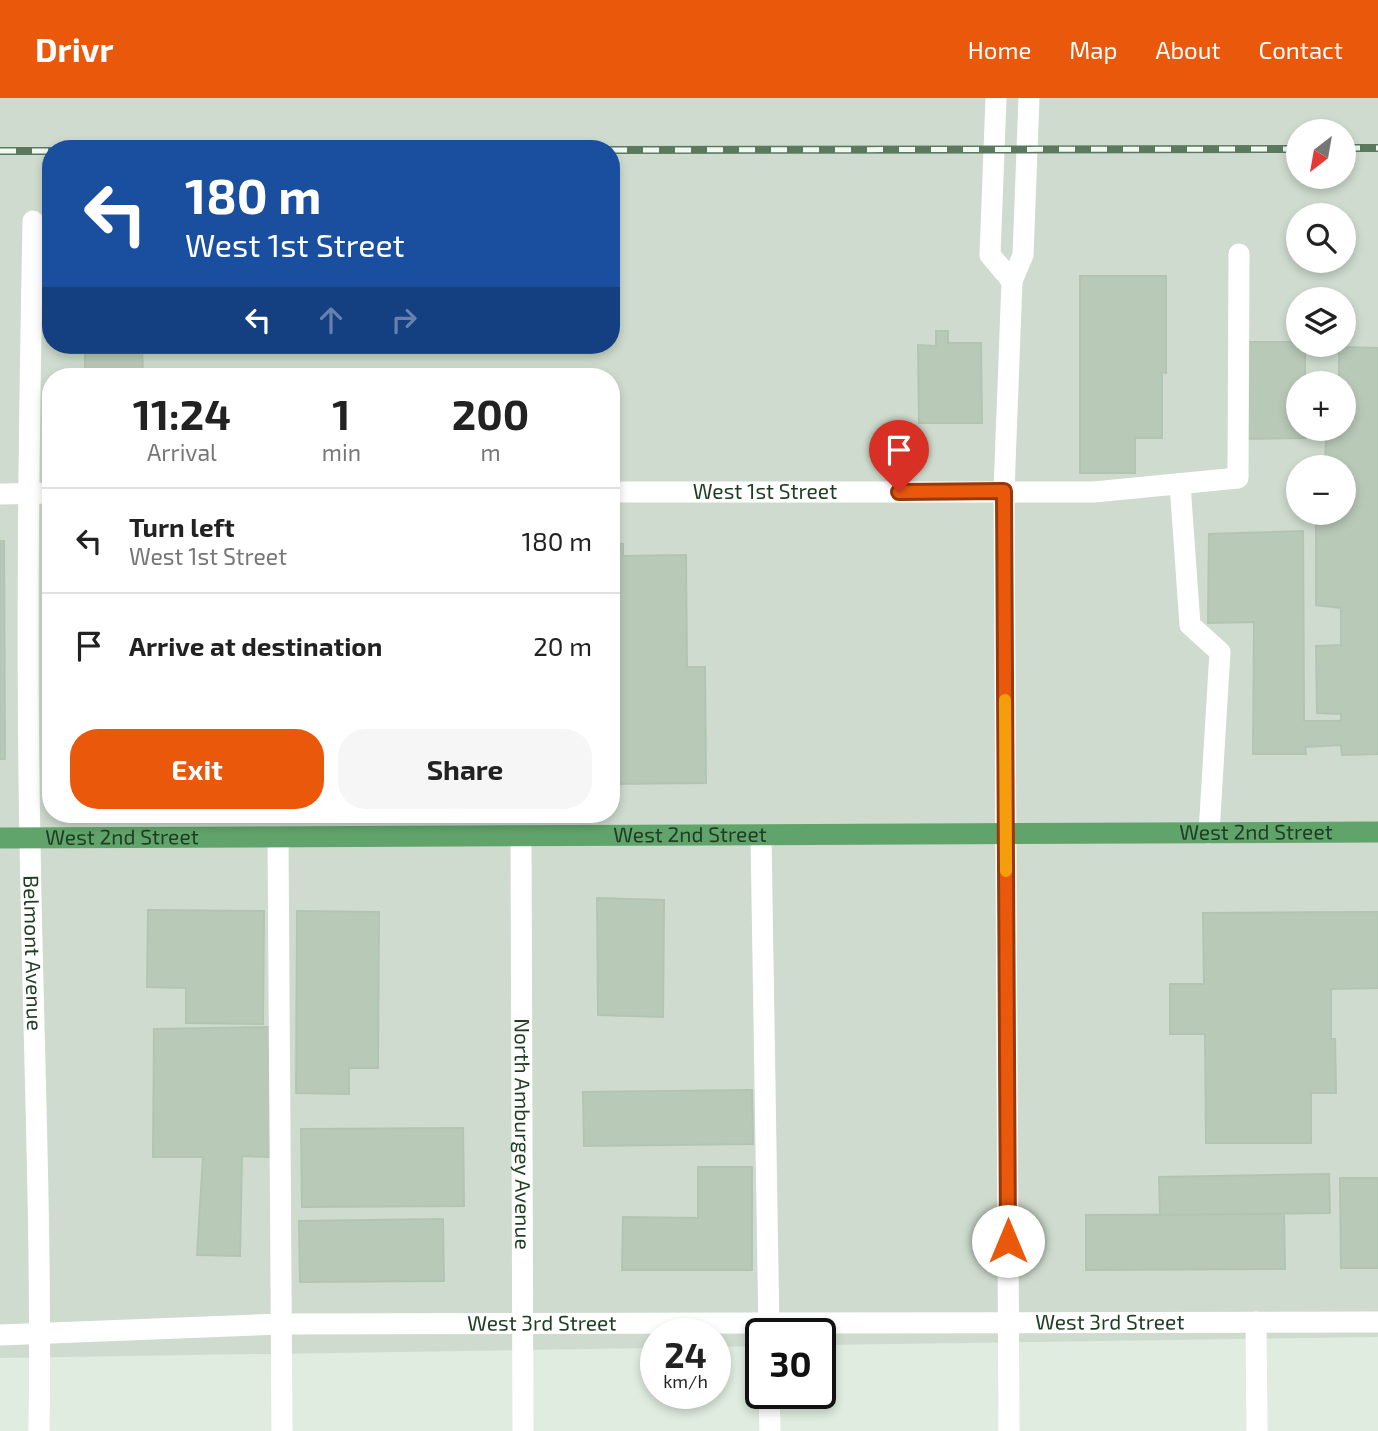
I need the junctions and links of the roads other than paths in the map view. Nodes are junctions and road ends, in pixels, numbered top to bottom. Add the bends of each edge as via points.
1 (996, 98) edge
2 (1029, 98) edge
3 (33, 220) dead end
4 (1239, 254) dead end
5 (1012, 281) junction
6 (1181, 484) junction
7 (1004, 491) junction
8 (620, 492) edge
9 (0, 494) edge
10 (28, 494) junction
11 (42, 494) edge
12 (1378, 832) edge
13 (1209, 833) junction
14 (1006, 834) junction
15 (761, 835) junction
16 (521, 836) junction
17 (278, 837) junction
18 (0, 838) edge
19 (30, 838) junction
20 (769, 1318) edge
21 (1256, 1322) junction
22 (1378, 1322) edge
23 (523, 1323) junction
24 (1009, 1323) junction
25 (281, 1324) junction
26 (836, 1327) edge
27 (745, 1328) edge
28 (41, 1334) junction
29 (0, 1335) edge
30 (769, 1409) edge
31 (40, 1431) edge
32 (282, 1431) edge
33 (523, 1431) edge
34 (770, 1431) edge
35 (1009, 1431) edge
36 (1256, 1431) edge

1 - 5 street via 990,255
2 - 5 street via 1023,256
3 - 10 street, Belmont Avenue
4 - 6 street, West 1st Street via 1238,478
5 - 7 street
6 - 7 street, West 1st Street via 1094,492
6 - 13 street via 1190,625 1220,652
7 - 8 street, West 1st Street
7 - 14 street
9 - 10 street
10 - 11 street
10 - 19 street, Belmont Avenue
12 - 13 main road, West 2nd Street
13 - 14 main road, West 2nd Street
14 - 15 main road, West 2nd Street
14 - 24 street
15 - 16 main road, West 2nd Street
15 - 20 street
16 - 17 main road, West 2nd Street
16 - 23 street, North Amburgey Avenue
17 - 19 main road, West 2nd Street
17 - 25 street
18 - 19 main road, West 2nd Street
19 - 28 street, Belmont Avenue
21 - 22 street, West 3rd Street
21 - 24 street, West 3rd Street
21 - 36 street
23 - 25 street, West 3rd Street
23 - 27 street, West 3rd Street
23 - 33 street, North Amburgey Avenue
24 - 26 street, West 3rd Street
24 - 35 street
25 - 28 street, West 3rd Street
25 - 32 street
28 - 29 street, West 3rd Street
28 - 31 street, Belmont Avenue
30 - 34 street

